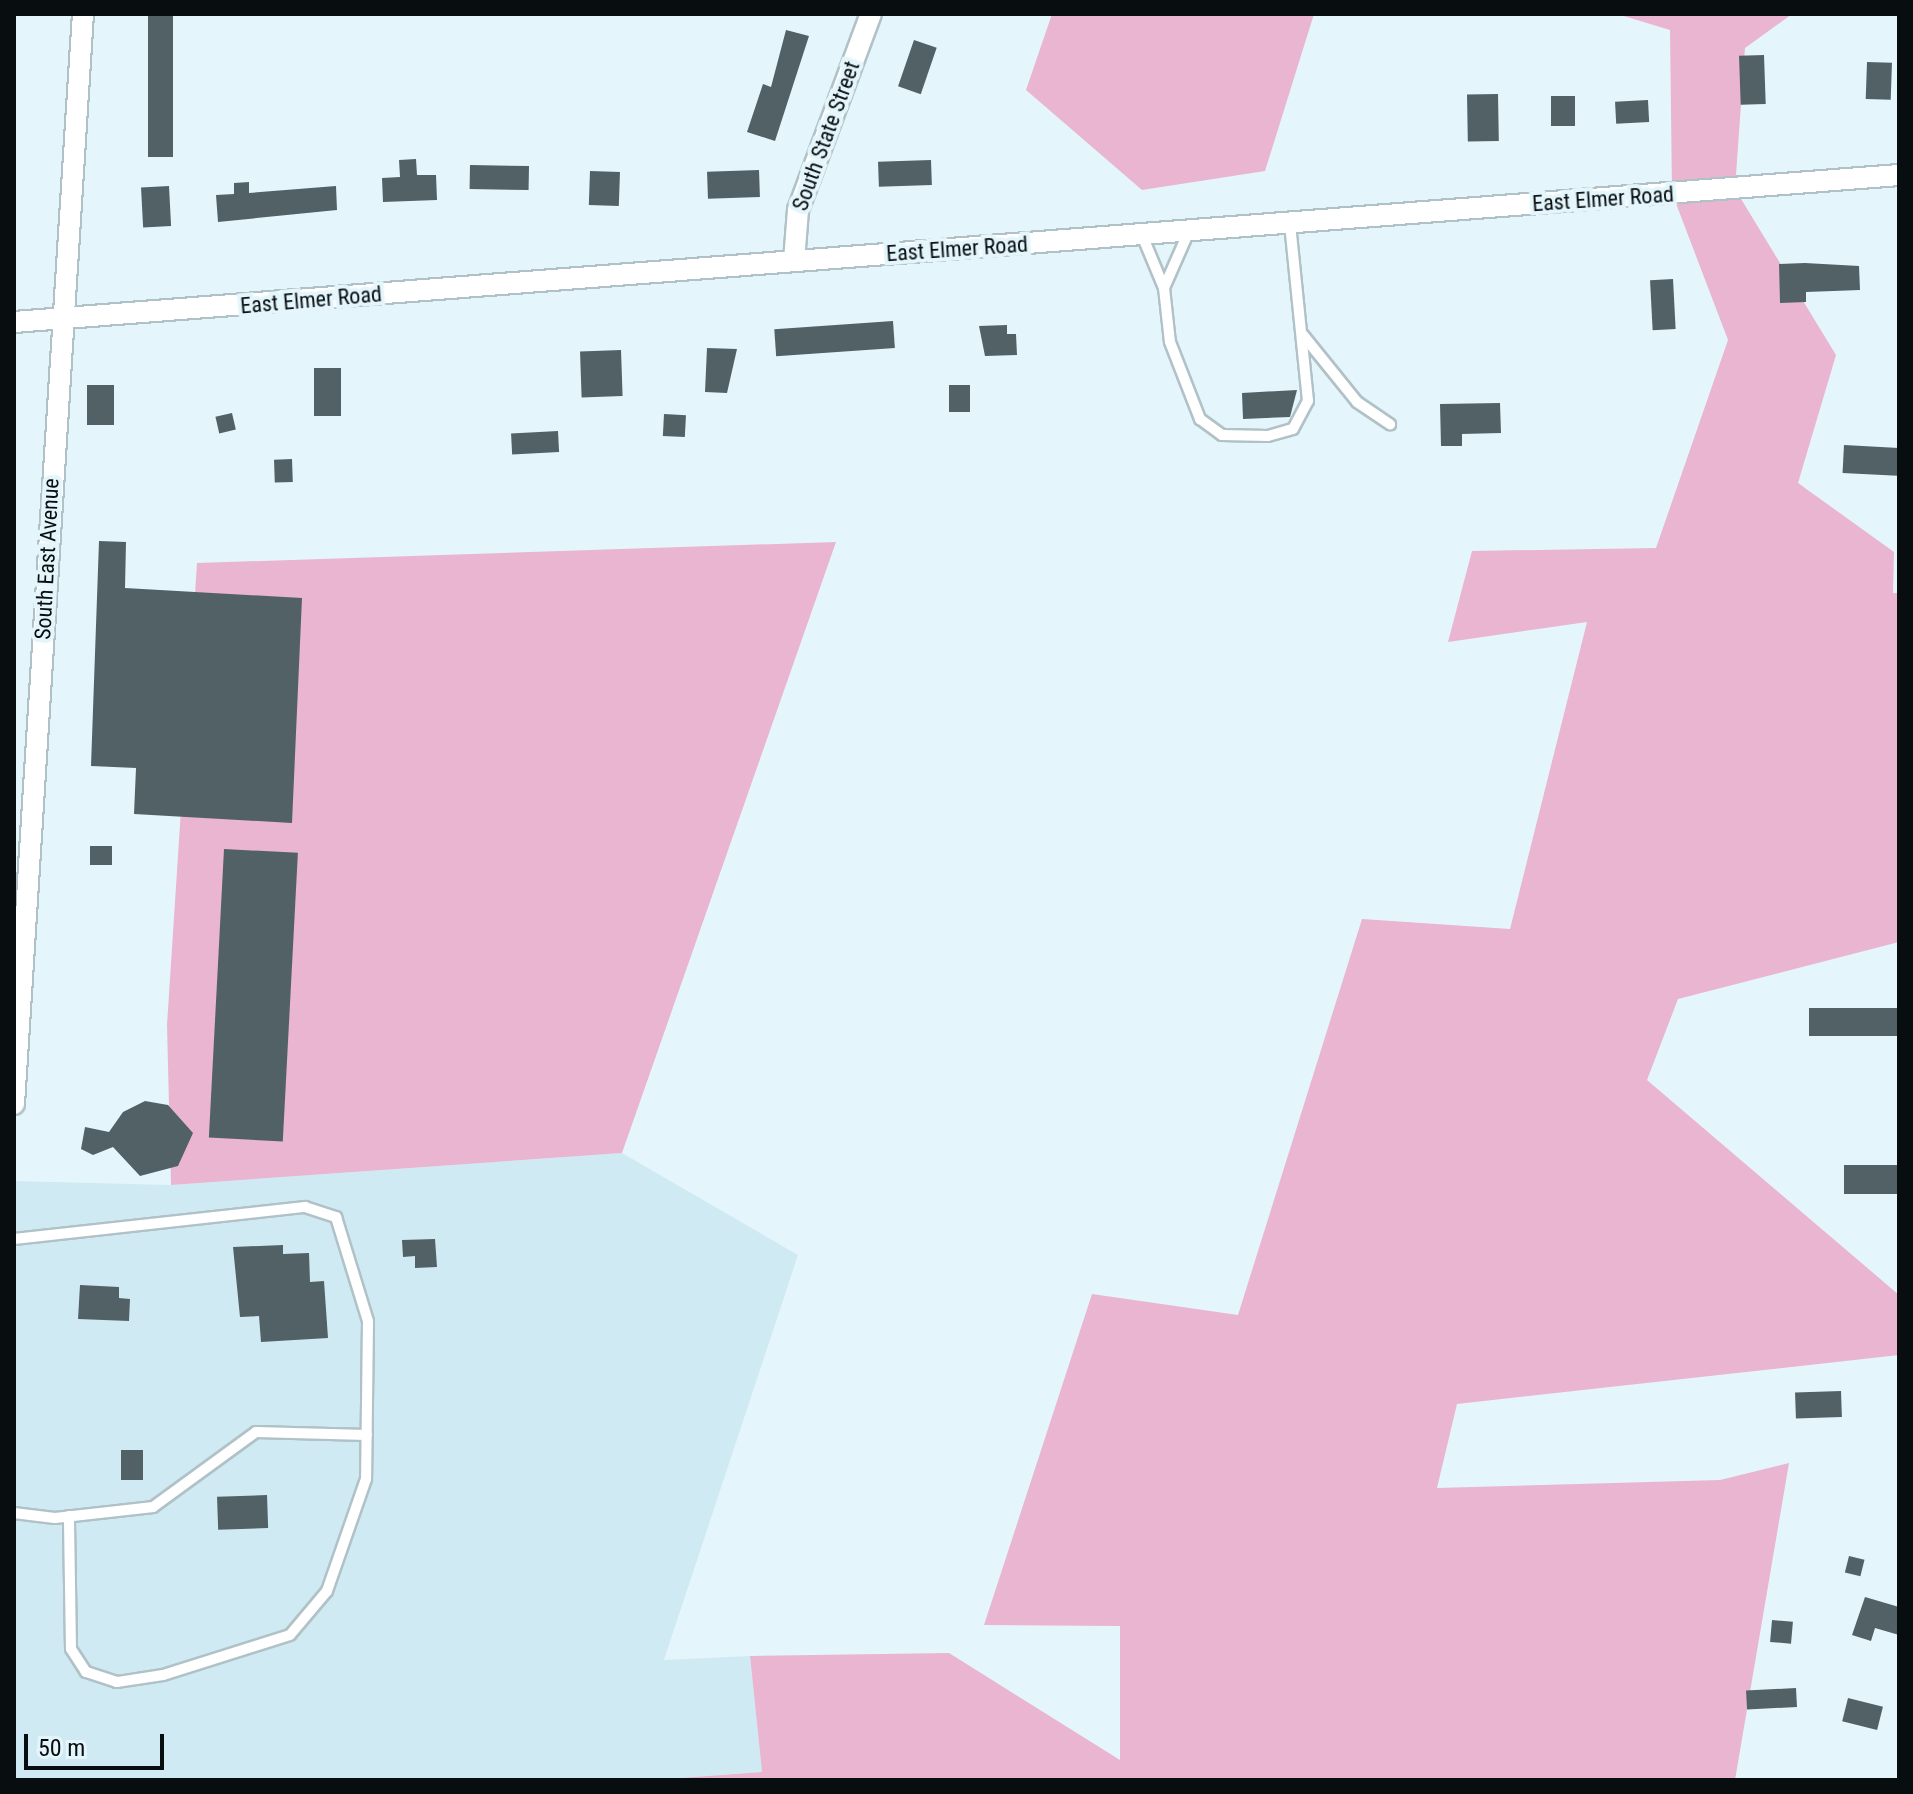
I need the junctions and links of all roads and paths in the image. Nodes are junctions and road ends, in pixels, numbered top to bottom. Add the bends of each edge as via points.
1 (83, 14) edge
2 (871, 14) edge
3 (1899, 175) edge
4 (1290, 223) junction
5 (1189, 231) junction
6 (1142, 235) junction
7 (794, 261) junction
8 (1164, 288) junction
9 (62, 319) junction
10 (14, 322) edge
11 (1300, 330) junction
12 (1390, 424) dead end
13 (14, 1104) edge
14 (14, 1239) edge
15 (367, 1435) junction
16 (14, 1513) edge
17 (69, 1516) junction

1 - 9 street, South East Avenue
2 - 7 street, South State Street via 798,210
3 - 4 street, East Elmer Road
4 - 5 street, East Elmer Road
4 - 11 lane
5 - 6 street, East Elmer Road
5 - 8 lane
6 - 7 street, East Elmer Road
6 - 8 lane
7 - 9 street, East Elmer Road
8 - 11 lane via 1170,342 1191,398 1200,419 1222,435 1268,436 1304,418
9 - 10 street, East Elmer Road
9 - 13 street, South East Avenue
11 - 12 lane via 1357,402
14 - 15 lane via 305,1207 336,1217 368,1321
15 - 17 lane via 256,1432 153,1507
15 - 17 lane via 366,1479 327,1591 290,1635 235,1656 117,1682 86,1672 71,1649
16 - 17 lane

